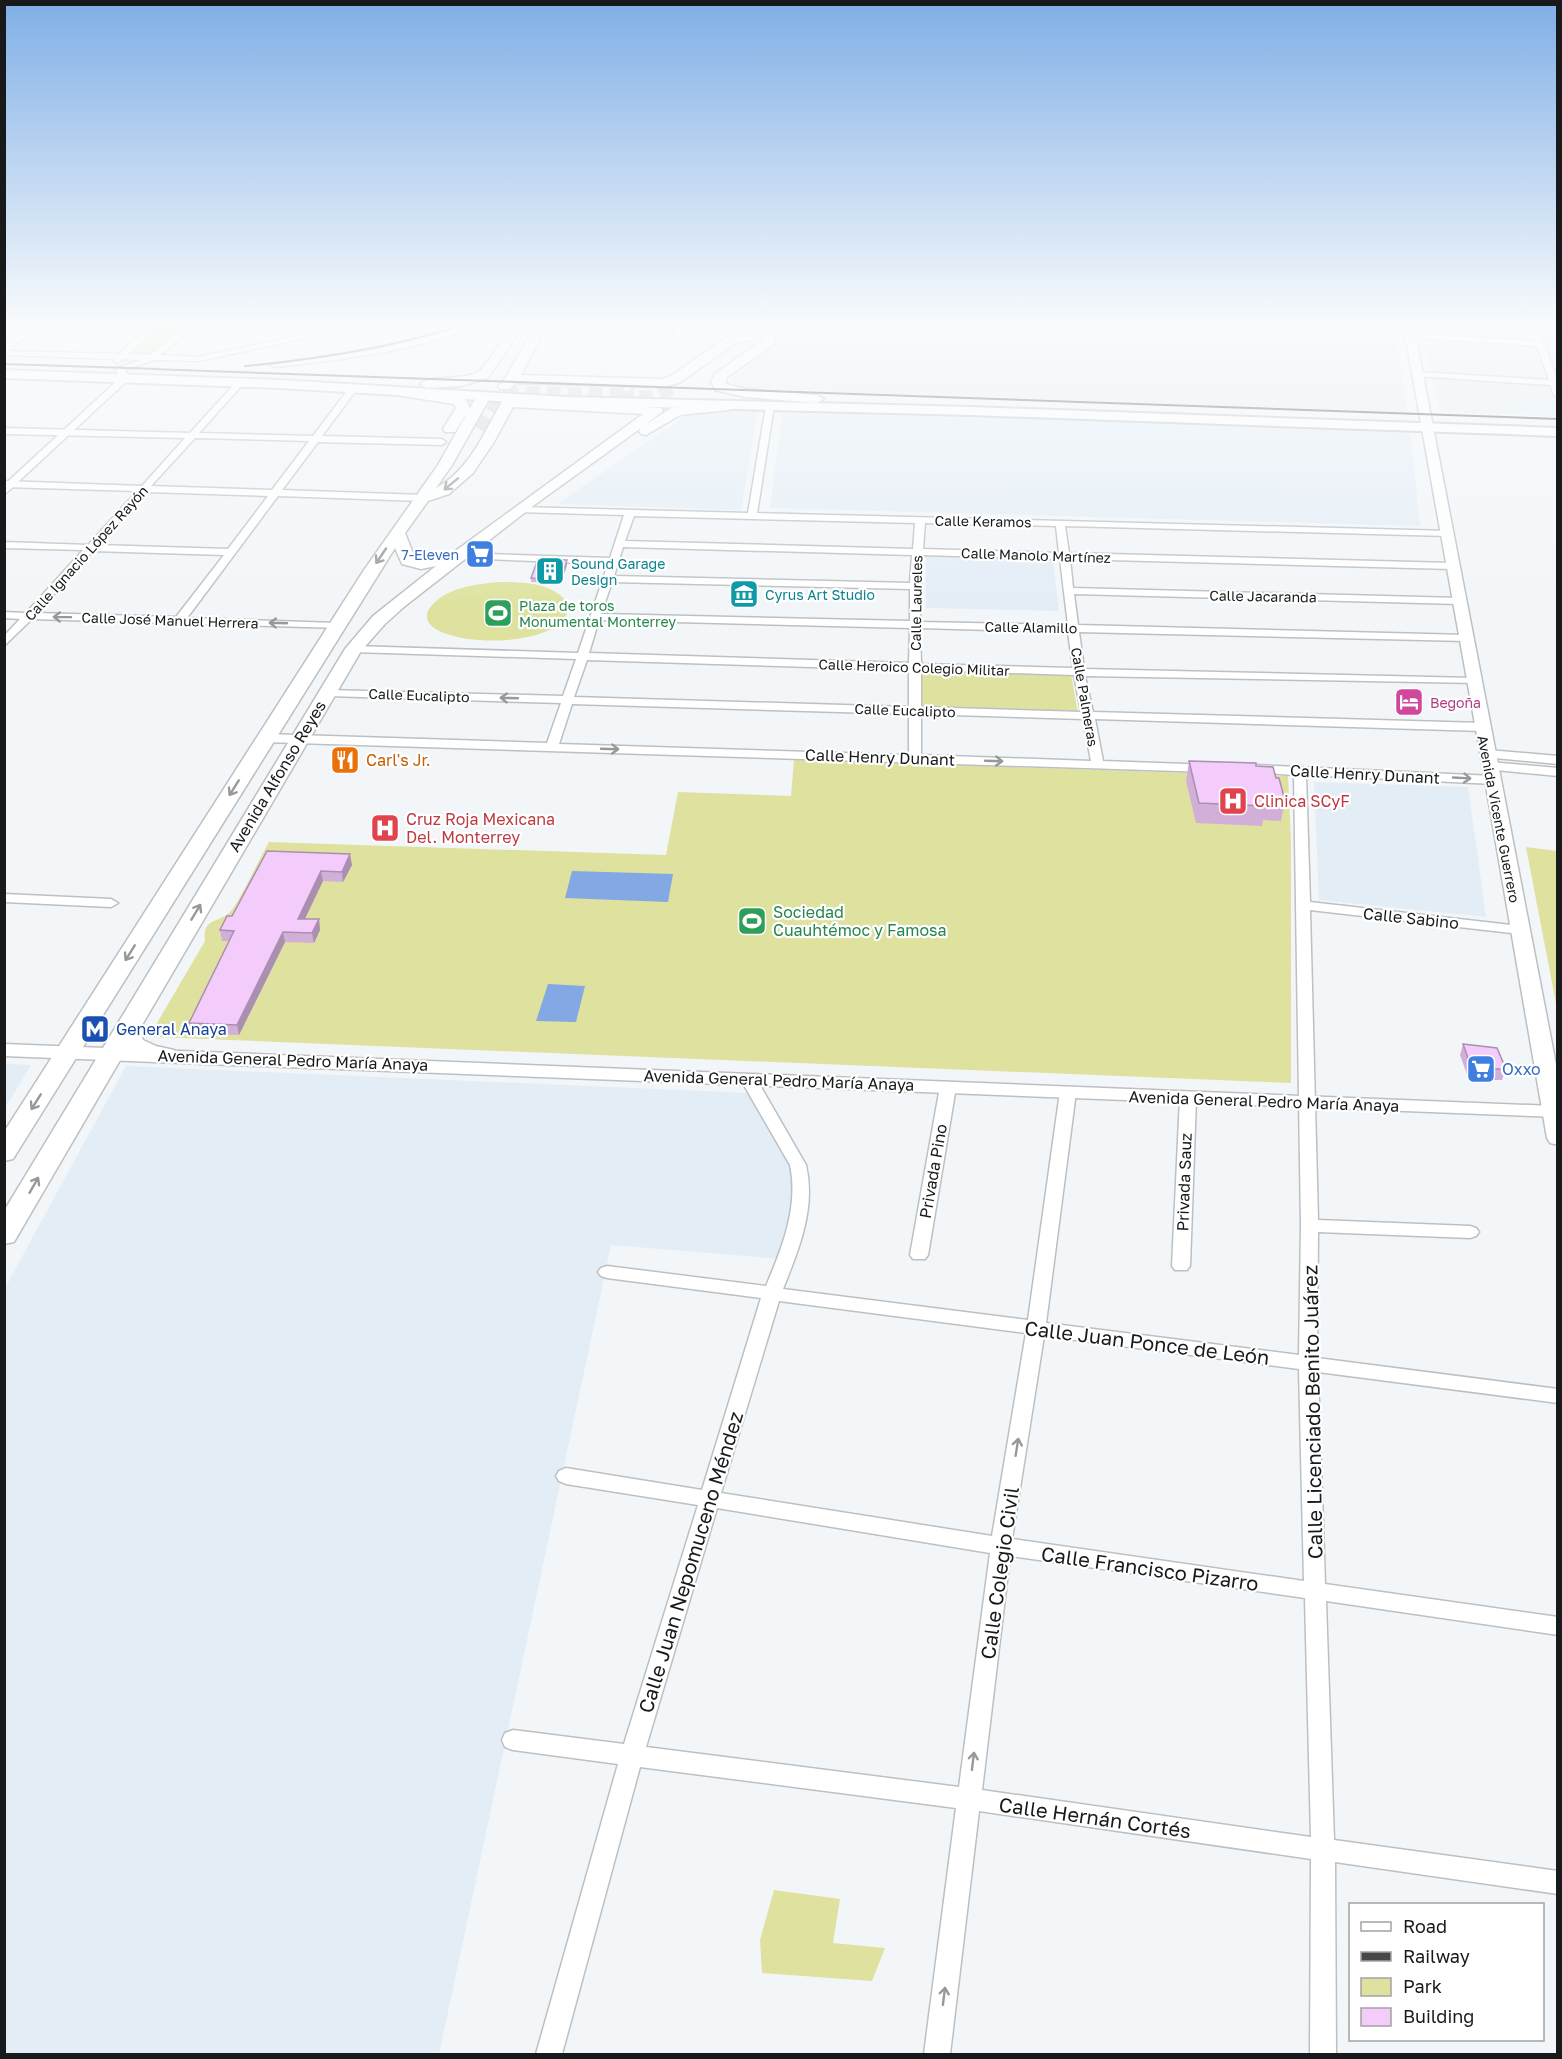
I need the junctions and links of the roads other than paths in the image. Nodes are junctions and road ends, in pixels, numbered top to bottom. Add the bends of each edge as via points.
1 (79, 419) edge
2 (209, 419) edge
3 (331, 419) edge
4 (457, 419) tunnel mouth
5 (466, 419) tunnel mouth
6 (493, 419) tunnel mouth
7 (637, 419) tunnel mouth
8 (663, 419) edge
9 (768, 419) edge
10 (1278, 419) edge
11 (1327, 419) edge
12 (1425, 419) edge
13 (1426, 423) junction
14 (1557, 425) edge
15 (481, 430) tunnel mouth
16 (4, 431) edge
17 (1557, 432) edge
18 (66, 433) junction
19 (194, 436) junction
20 (317, 438) junction
21 (442, 442) junction
22 (445, 465) junction
23 (7, 487) edge
24 (145, 488) junction
25 (277, 493) junction
26 (422, 498) junction
27 (526, 505) junction
28 (630, 512) junction
29 (752, 515) junction
30 (920, 520) junction
31 (1060, 523) junction
32 (397, 532) junction
33 (1447, 533) junction
34 (620, 544) junction
35 (4, 545) edge
36 (92, 547) junction
37 (232, 552) junction
38 (918, 552) junction
39 (460, 555) junction
40 (1063, 556) junction
41 (614, 561) junction
42 (1452, 566) junction
43 (608, 579) junction
44 (915, 586) junction
45 (1068, 591) junction
46 (1459, 601) junction
47 (4, 615) edge
48 (29, 616) junction
49 (596, 617) junction
50 (180, 620) junction
51 (916, 625) junction
52 (336, 626) junction
53 (1073, 628) junction
54 (1466, 638) junction
55 (4, 643) edge
56 (354, 649) junction
57 (582, 657) junction
58 (915, 666) junction
59 (1078, 672) junction
60 (1473, 681) junction
61 (328, 693) junction
62 (568, 700) junction
63 (914, 710) junction
64 (1088, 715) junction
65 (1482, 727) junction
66 (266, 738) junction
67 (300, 739) junction
68 (552, 747) junction
69 (915, 759) junction
70 (1557, 760) edge
71 (1098, 764) junction
72 (1491, 767) junction
73 (1216, 768) edge
74 (1240, 769) edge
75 (1300, 770) junction
76 (1557, 772) edge
77 (4, 898) edge
78 (111, 903) dead end
79 (1302, 905) junction
80 (1520, 930) junction
81 (131, 1019) junction
82 (4, 1050) edge
83 (67, 1052) junction
84 (112, 1053) junction
85 (165, 1055) junction
86 (1550, 1058) edge
87 (749, 1080) junction
88 (1552, 1086) edge
89 (948, 1087) junction
90 (1068, 1092) junction
91 (1188, 1098) junction
92 (1305, 1102) junction
93 (1552, 1112) junction
94 (1557, 1138) edge
95 (4, 1153) edge
96 (1310, 1226) junction
97 (1470, 1232) dead end
98 (4, 1235) edge
99 (919, 1255) dead end
100 (1181, 1266) dead end
101 (607, 1272) dead end
102 (772, 1293) junction
103 (1036, 1328) junction
104 (1308, 1363) junction
105 (1557, 1396) edge
106 (566, 1476) dead end
107 (708, 1500) junction
108 (1001, 1546) junction
109 (1314, 1592) junction
110 (1557, 1626) edge
111 (513, 1740) dead end
112 (632, 1755) junction
113 (968, 1799) junction
114 (1323, 1851) junction
115 (1557, 1883) edge
116 (549, 2055) edge
117 (937, 2055) edge
118 (1323, 2055) edge

1 - 18 street
2 - 19 street, Calle Ignacio López Rayón
3 - 20 street
4 - 21 highway
5 - 22 highway
6 -> 26 highway via 472,467 442,491
7 - 27 highway, Avenida Alfonso Reyes
8 - 27 highway via 583,477
9 - 29 street
10 - 13 main road
11 - 13 main road
12 - 13 main road, Avenida Vicente Guerrero
13 - 14 main road
13 - 17 main road
13 - 33 main road, Avenida Vicente Guerrero
15 - 22 highway via 465,452
16 - 18 street
18 - 19 street
18 - 23 street
19 - 20 street
19 - 24 street, Calle Ignacio López Rayón
20 - 21 street
20 - 25 street
21 - 26 highway via 412,493
22 - 26 highway, Avenida Alfonso Reyes
23 - 24 street
24 - 25 street
24 - 36 street, Calle Ignacio López Rayón
25 - 26 street
25 - 37 street
26 - 32 highway, Avenida Alfonso Reyes
27 - 28 street, Calle Keramos
27 - 39 highway, Avenida Alfonso Reyes
28 - 29 street, Calle Keramos
28 - 34 street
29 - 30 street, Calle Keramos
30 - 31 street, Calle Keramos
30 - 38 street, Calle Laureles
31 - 33 street, Calle Keramos
31 - 40 street, Calle Palmeras
32 - 39 highway via 411,562 429,563
32 -> 52 highway, Avenida Alfonso Reyes
33 - 42 main road, Avenida Vicente Guerrero
34 - 38 street, Calle Manolo Martínez
34 - 41 street
35 - 36 street
36 - 37 street
36 - 48 street, Calle Ignacio López Rayón
37 - 50 street
38 - 40 street, Calle Manolo Martínez
38 - 44 street, Calle Laureles
39 - 41 street
39 - 56 highway, Avenida Alfonso Reyes via 386,614
40 - 42 street, Calle Manolo Martínez
40 - 45 street, Calle Palmeras
41 - 43 street
42 - 46 main road, Avenida Vicente Guerrero
43 - 44 street
43 - 49 street
44 - 51 street, Calle Laureles
45 - 46 street, Calle Jacaranda
45 - 53 street, Calle Palmeras
46 - 54 main road, Avenida Vicente Guerrero
47 - 48 street, Calle José Manuel Herrera
50 -> 48 street, Calle José Manuel Herrera
48 - 55 street, Calle Ignacio López Rayón
49 - 51 street, Calle Alamillo
49 - 57 street
52 -> 50 street, Calle José Manuel Herrera
51 - 53 street, Calle Alamillo
51 - 58 street, Calle Laureles
52 - 66 highway, Avenida Alfonso Reyes
53 - 54 street, Calle Alamillo
53 - 59 street, Calle Palmeras
54 - 60 main road, Avenida Vicente Guerrero
56 - 57 street, Calle Heroico Colegio Militar
56 - 61 highway, Avenida Alfonso Reyes
57 - 58 street, Calle Heroico Colegio Militar
57 - 62 street
58 - 59 street, Calle Heroico Colegio Militar
58 - 63 street, Calle Laureles
59 - 60 street, Calle Heroico Colegio Militar
59 - 64 street, Calle Palmeras
60 - 65 main road, Avenida Vicente Guerrero
62 -> 61 street, Calle Eucalipto
61 - 67 highway, Avenida Alfonso Reyes
62 - 63 street, Calle Eucalipto
62 - 68 street
63 - 64 street, Calle Eucalipto
63 - 69 street, Calle Laureles
64 - 65 street, Calle Eucalipto
64 - 71 street, Calle Palmeras
65 - 72 main road, Avenida Vicente Guerrero
66 - 67 street, Calle Henry Dunant
66 -> 83 highway, Avenida Alfonso Reyes
67 - 68 street, Calle Henry Dunant
81 -> 67 highway, Avenida Alfonso Reyes
68 -> 69 street, Calle Henry Dunant
69 -> 71 street, Calle Henry Dunant
70 - 72 street
71 - 73 street, Calle Henry Dunant
75 -> 72 street, Calle Henry Dunant
72 - 76 street
72 - 80 main road, Avenida Vicente Guerrero
74 - 75 street, Calle Henry Dunant
75 - 79 street, Calle Licenciado Benito Juárez
77 - 78 street
79 - 80 street, Calle Sabino
79 - 92 street, Calle Licenciado Benito Juárez
80 - 86 main road, Avenida Vicente Guerrero
81 - 84 highway, Avenida Alfonso Reyes
81 - 85 highway via 128,1031 133,1044
82 - 83 street, Avenida General Pedro María Anaya
83 - 84 street, Avenida General Pedro María Anaya
83 -> 95 highway, Avenida Alfonso Reyes
84 - 85 street, Avenida General Pedro María Anaya
98 -> 84 highway, Avenida Alfonso Reyes
85 - 87 street, Avenida General Pedro María Anaya
86 - 88 main road, Avenida Vicente Guerrero
87 - 89 street, Avenida General Pedro María Anaya
87 - 102 street, Calle Juan Nepomuceno Méndez via 798,1165 802,1180 786,1259
88 - 93 main road, Avenida Vicente Guerrero
89 - 90 street, Avenida General Pedro María Anaya
89 - 99 street, Privada Pino
90 - 91 street, Avenida General Pedro María Anaya
90 - 103 street, Calle Colegio Civil
91 - 92 street, Avenida General Pedro María Anaya
91 - 100 street, Privada Sauz
92 - 93 street, Avenida General Pedro María Anaya
92 - 96 street, Calle Licenciado Benito Juárez
93 - 94 main road, Avenida Vicente Guerrero
96 - 97 street
96 - 104 street, Calle Licenciado Benito Juárez
101 - 102 street, Calle Juan Ponce de León
102 - 103 street, Calle Juan Ponce de León
102 - 107 street, Calle Juan Nepomuceno Méndez
103 - 104 street, Calle Juan Ponce de León
108 -> 103 street, Calle Colegio Civil
104 - 105 street, Calle Juan Ponce de León
104 - 109 street, Calle Licenciado Benito Juárez
106 - 107 street, Calle Francisco Pizarro
107 - 108 street, Calle Francisco Pizarro
107 - 112 street, Calle Juan Nepomuceno Méndez
108 - 109 street, Calle Francisco Pizarro
113 -> 108 street, Calle Colegio Civil
109 - 110 street, Calle Francisco Pizarro
109 - 114 street, Calle Licenciado Benito Juárez
111 - 112 street, Calle Hernán Cortés
112 - 113 street, Calle Hernán Cortés
112 - 116 street, Calle Juan Nepomuceno Méndez
113 - 114 street, Calle Hernán Cortés
117 -> 113 street, Calle Colegio Civil
114 - 115 street, Calle Hernán Cortés
114 - 118 street, Calle Licenciado Benito Juárez

